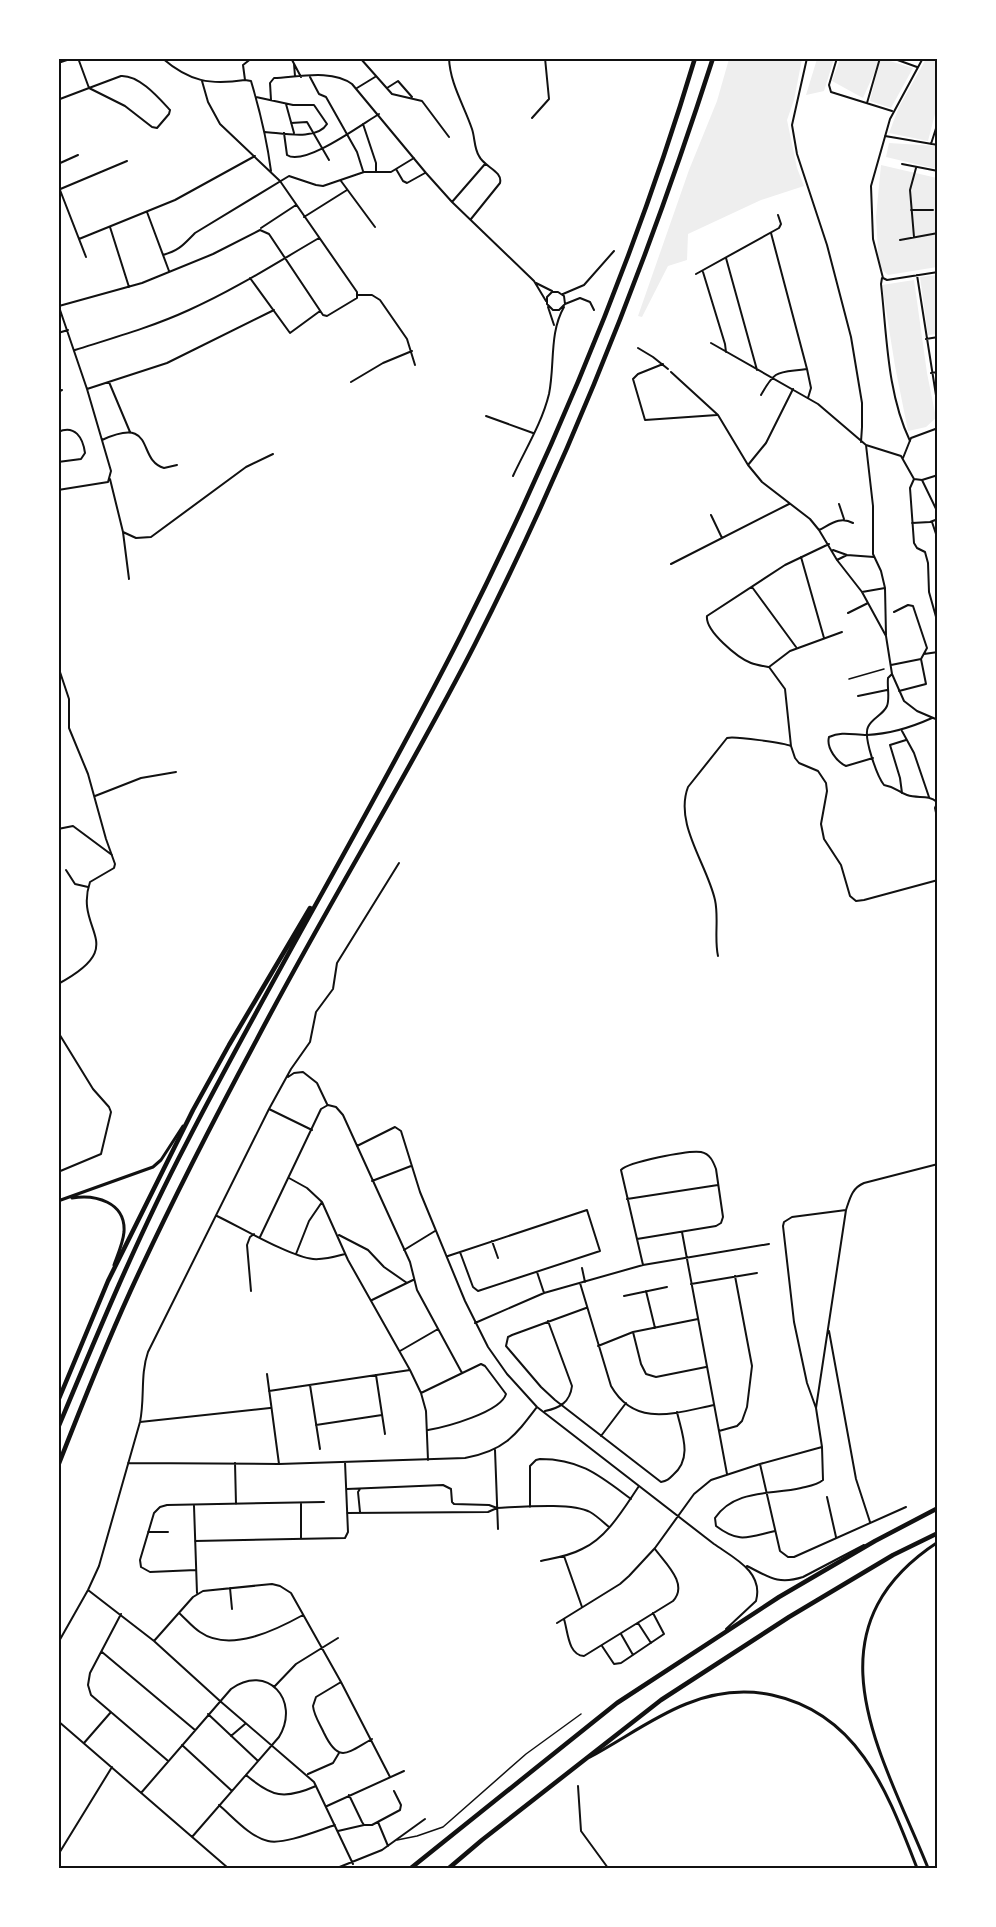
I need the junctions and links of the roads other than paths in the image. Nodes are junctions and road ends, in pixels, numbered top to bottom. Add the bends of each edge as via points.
1 (73, 58) edge
2 (78, 58) edge
3 (162, 58) edge
4 (252, 58) edge
5 (291, 58) edge
6 (449, 58) edge
7 (545, 58) edge
8 (694, 58) edge
9 (713, 58) edge
10 (807, 58) edge
11 (837, 58) edge
12 (880, 58) edge
13 (892, 58) edge
14 (922, 58) edge
15 (361, 59) edge
16 (58, 63) edge
17 (294, 64) junction
18 (917, 67) junction
19 (310, 76) junction
20 (376, 76) junction
21 (296, 77) junction
22 (302, 77) junction
23 (245, 80) junction
24 (202, 81) junction
25 (89, 88) junction
26 (357, 88) junction
27 (387, 88) junction
28 (256, 97) junction
29 (412, 97) junction
30 (60, 99) dead end
31 (271, 100) junction
32 (867, 103) junction
33 (286, 104) junction
34 (893, 112) junction
35 (379, 114) junction
36 (532, 118) dead end
37 (938, 122) edge
38 (291, 123) junction
39 (363, 124) junction
40 (265, 132) junction
41 (284, 133) junction
42 (294, 133) junction
43 (315, 134) junction
44 (347, 134) junction
45 (885, 136) junction
46 (449, 137) dead end
47 (931, 144) junction
48 (938, 145) edge
49 (323, 149) junction
50 (78, 155) dead end
51 (255, 156) junction
52 (414, 158) junction
53 (329, 160) dead end
54 (127, 161) dead end
55 (58, 164) edge
56 (484, 164) junction
57 (902, 164) dead end
58 (915, 168) junction
59 (396, 169) junction
60 (271, 171) junction
61 (938, 171) edge
62 (363, 172) junction
63 (376, 172) junction
64 (426, 173) junction
65 (340, 180) junction
66 (280, 181) junction
67 (59, 190) edge
68 (347, 190) junction
69 (452, 202) junction
70 (296, 205) junction
71 (911, 210) junction
72 (933, 210) dead end
73 (147, 212) junction
74 (778, 215) dead end
75 (304, 217) junction
76 (470, 220) junction
77 (110, 227) junction
78 (375, 227) dead end
79 (260, 230) junction
80 (771, 233) junction
81 (938, 233) edge
82 (914, 237) junction
83 (319, 238) junction
84 (79, 239) junction
85 (900, 240) dead end
86 (614, 251) dead end
87 (163, 255) junction
88 (86, 257) dead end
89 (285, 258) junction
90 (726, 258) junction
91 (703, 270) junction
92 (170, 272) junction
93 (938, 272) edge
94 (696, 274) dead end
95 (917, 275) junction
96 (250, 278) junction
97 (882, 278) junction
98 (534, 281) junction
99 (129, 287) junction
100 (555, 291) junction
101 (563, 294) junction
102 (358, 295) junction
103 (546, 301) junction
104 (59, 305) edge
105 (564, 305) junction
106 (548, 307) junction
107 (274, 310) junction
108 (594, 310) dead end
109 (320, 311) junction
110 (555, 327) junction
111 (68, 330) junction
112 (58, 333) edge
113 (938, 337) edge
114 (926, 339) junction
115 (711, 343) dead end
116 (638, 348) dead end
117 (75, 350) junction
118 (412, 351) junction
119 (726, 352) junction
120 (663, 364) junction
121 (415, 365) dead end
122 (807, 369) junction
123 (757, 370) junction
124 (938, 372) edge
125 (931, 373) junction
126 (771, 377) junction
127 (109, 382) junction
128 (351, 382) dead end
129 (87, 389) junction
130 (793, 389) junction
131 (761, 395) dead end
132 (808, 398) junction
133 (938, 408) edge
134 (718, 415) junction
135 (486, 416) dead end
136 (938, 428) edge
137 (58, 432) edge
138 (130, 432) junction
139 (533, 433) junction
140 (102, 440) junction
141 (910, 441) junction
142 (861, 442) junction
143 (866, 446) junction
144 (273, 454) dead end
145 (903, 458) junction
146 (58, 462) edge
147 (177, 465) dead end
148 (748, 465) junction
149 (938, 475) edge
150 (513, 476) dead end
151 (914, 478) junction
152 (922, 480) junction
153 (109, 481) junction
154 (58, 490) edge
155 (789, 504) junction
156 (839, 504) dead end
157 (938, 513) edge
158 (711, 515) dead end
159 (844, 519) junction
160 (938, 519) edge
161 (932, 522) junction
162 (853, 523) dead end
163 (912, 523) junction
164 (819, 530) junction
165 (123, 532) junction
166 (722, 538) junction
167 (938, 540) edge
168 (828, 544) junction
169 (833, 550) junction
170 (847, 555) junction
171 (801, 557) junction
172 (874, 557) junction
173 (837, 560) junction
174 (671, 564) dead end
175 (129, 579) dead end
176 (752, 587) junction
177 (885, 588) junction
178 (862, 592) junction
179 (868, 603) junction
180 (936, 608) edge
181 (894, 612) dead end
182 (848, 613) dead end
183 (938, 624) edge
184 (842, 632) dead end
185 (58, 635) edge
186 (886, 636) junction
187 (825, 638) junction
188 (797, 648) junction
189 (938, 652) edge
190 (924, 654) junction
191 (921, 659) junction
192 (890, 665) junction
193 (769, 667) junction
194 (884, 669) dead end
195 (892, 674) junction
196 (849, 679) dead end
197 (888, 690) junction
198 (899, 691) junction
199 (858, 696) dead end
200 (938, 702) edge
201 (938, 715) edge
202 (932, 718) junction
203 (938, 720) edge
204 (902, 730) junction
205 (866, 735) junction
206 (906, 740) junction
207 (791, 746) junction
208 (873, 758) junction
209 (176, 772) dead end
210 (902, 793) junction
211 (95, 796) junction
212 (929, 797) junction
213 (937, 802) edge
214 (938, 822) edge
215 (58, 829) edge
216 (112, 856) junction
217 (399, 863) dead end
218 (66, 870) dead end
219 (938, 879) edge
220 (325, 886) junction
221 (88, 887) junction
222 (718, 956) dead end
223 (58, 984) edge
224 (58, 1032) edge
225 (286, 1078) junction
226 (328, 1105) junction
227 (269, 1109) junction
228 (193, 1110) junction
229 (312, 1130) junction
230 (357, 1146) junction
231 (938, 1164) edge
232 (411, 1166) junction
233 (58, 1172) edge
234 (288, 1178) junction
235 (372, 1180) junction
236 (718, 1185) junction
237 (64, 1199) junction
238 (627, 1199) junction
239 (58, 1201) edge
240 (322, 1202) junction
241 (846, 1210) junction
242 (216, 1216) junction
243 (437, 1231) junction
244 (681, 1232) junction
245 (255, 1234) junction
246 (337, 1235) junction
247 (260, 1237) junction
248 (637, 1239) junction
249 (492, 1241) junction
250 (770, 1244) dead end
251 (404, 1250) junction
252 (460, 1252) junction
253 (296, 1254) junction
254 (345, 1254) junction
255 (448, 1256) junction
256 (498, 1258) dead end
257 (686, 1258) junction
258 (643, 1265) junction
259 (582, 1268) dead end
260 (537, 1272) junction
261 (757, 1273) dead end
262 (735, 1276) junction
263 (413, 1280) junction
264 (108, 1281) junction
265 (585, 1282) junction
266 (407, 1283) junction
267 (580, 1283) junction
268 (691, 1284) junction
269 (667, 1287) dead end
270 (251, 1291) dead end
271 (646, 1291) junction
272 (544, 1293) junction
273 (624, 1296) dead end
274 (372, 1300) junction
275 (586, 1308) junction
276 (698, 1319) junction
277 (548, 1321) junction
278 (475, 1323) junction
279 (655, 1328) junction
280 (438, 1329) junction
281 (829, 1329) junction
282 (633, 1332) junction
283 (598, 1346) junction
284 (400, 1351) junction
285 (706, 1367) junction
286 (410, 1370) junction
287 (462, 1373) junction
288 (267, 1374) dead end
289 (376, 1375) junction
290 (310, 1384) junction
291 (269, 1391) junction
292 (421, 1393) junction
293 (58, 1401) edge
294 (626, 1403) junction
295 (714, 1405) junction
296 (562, 1406) junction
297 (537, 1407) junction
298 (270, 1408) junction
299 (816, 1408) junction
300 (544, 1412) junction
301 (677, 1412) junction
302 (382, 1415) junction
303 (140, 1422) junction
304 (316, 1425) junction
305 (58, 1428) edge
306 (427, 1430) junction
307 (720, 1431) junction
308 (385, 1434) dead end
309 (601, 1436) junction
310 (822, 1447) junction
311 (320, 1449) dead end
312 (495, 1450) junction
313 (428, 1460) junction
314 (345, 1462) junction
315 (235, 1463) junction
316 (127, 1464) junction
317 (279, 1464) junction
318 (760, 1464) junction
319 (58, 1466) edge
320 (727, 1474) junction
321 (639, 1486) junction
322 (347, 1489) junction
323 (360, 1489) junction
324 (766, 1493) junction
325 (827, 1497) dead end
326 (631, 1499) junction
327 (324, 1502) dead end
328 (301, 1503) junction
329 (453, 1503) junction
330 (236, 1504) junction
331 (194, 1505) junction
332 (530, 1507) junction
333 (906, 1507) dead end
334 (497, 1508) junction
335 (938, 1508) edge
336 (452, 1512) junction
337 (347, 1513) junction
338 (361, 1513) junction
339 (677, 1515) junction
340 (870, 1522) junction
341 (609, 1527) junction
342 (498, 1529) dead end
343 (775, 1531) junction
344 (148, 1532) junction
345 (168, 1532) dead end
346 (938, 1533) edge
347 (836, 1537) junction
348 (301, 1540) junction
349 (195, 1541) junction
350 (875, 1541) junction
351 (938, 1542) edge
352 (655, 1548) junction
353 (564, 1556) junction
354 (541, 1561) dead end
355 (744, 1565) junction
356 (196, 1570) junction
357 (230, 1588) junction
358 (88, 1590) junction
359 (197, 1593) junction
360 (582, 1607) junction
361 (232, 1609) dead end
362 (179, 1613) junction
363 (653, 1613) junction
364 (121, 1614) junction
365 (303, 1615) junction
366 (564, 1619) junction
367 (557, 1623) dead end
368 (638, 1623) junction
369 (621, 1634) junction
370 (717, 1636) junction
371 (338, 1638) dead end
372 (154, 1641) junction
373 (58, 1643) edge
374 (651, 1643) junction
375 (602, 1646) junction
376 (322, 1648) junction
377 (102, 1652) junction
378 (633, 1655) junction
379 (341, 1682) junction
380 (274, 1687) junction
381 (220, 1701) junction
382 (111, 1712) junction
383 (208, 1714) junction
384 (581, 1714) dead end
385 (58, 1721) edge
386 (245, 1724) junction
387 (195, 1730) junction
388 (231, 1736) junction
389 (372, 1739) junction
390 (84, 1743) junction
391 (182, 1745) junction
392 (272, 1746) junction
393 (339, 1753) junction
394 (168, 1761) junction
395 (258, 1761) junction
396 (581, 1763) junction
397 (112, 1767) junction
398 (404, 1771) dead end
399 (246, 1775) junction
400 (307, 1775) junction
401 (390, 1777) junction
402 (316, 1786) junction
403 (578, 1786) dead end
404 (232, 1791) junction
405 (394, 1791) dead end
406 (141, 1792) junction
407 (349, 1795) junction
408 (219, 1805) junction
409 (327, 1806) junction
410 (425, 1819) dead end
411 (378, 1822) junction
412 (335, 1825) junction
413 (364, 1825) junction
414 (338, 1831) junction
415 (192, 1837) junction
416 (397, 1840) junction
417 (388, 1846) junction
418 (58, 1855) edge
419 (353, 1864) junction
420 (228, 1869) edge
421 (337, 1869) edge
422 (411, 1869) edge
423 (449, 1869) edge
424 (608, 1869) edge
425 (917, 1869) edge
426 (928, 1869) edge

1 - 16 street
2 - 25 street
3 - 24 street
4 - 23 street via 243,63
5 - 17 street
6 - 56 street via 452,80
7 - 36 street via 549,99
8 - 220 highway via 625,265 549,452 459,638
9 - 319 highway via 640,271 535,521 429,732 257,1037 166,1215
10 - 142 street via 792,125 853,345 862,403
11 - 32 street via 830,90
12 - 32 street
13 - 18 street
14 - 18 street
15 - 20 street
17 - 21 street
17 - 22 street
18 - 34 street
19 - 22 street
19 - 26 street via 338,77
19 - 44 street
20 - 26 street
20 - 27 street
21 - 22 street
21 - 31 street via 274,78 270,82
23 - 24 street
23 - 28 street via 251,81
24 - 51 street via 220,124
25 - 25 street via 125,106 153,128 170,113 133,77 121,76
25 - 30 street
26 - 35 street
27 - 29 street via 394,95
27 - 29 street via 398,81
28 - 31 street
28 - 40 street
29 - 46 street via 425,104
31 - 33 street
32 - 34 street
33 - 38 street
33 - 43 street via 316,107 327,124
34 - 45 street
35 - 39 street
35 - 52 street
37 - 47 street
38 - 42 street
38 - 43 street via 306,121
39 - 44 street
39 - 63 street
40 - 41 street
40 - 60 street
41 - 42 street
41 - 49 street via 290,157
42 - 43 street
43 - 49 street
44 - 49 street
44 - 62 street
45 - 47 street
45 - 97 street via 871,186 873,239
47 - 48 street
49 - 53 street
50 - 55 street
51 - 60 street
51 - 73 street
52 - 59 street
52 - 64 street
54 - 67 street
56 - 69 street
56 - 76 street via 501,181
57 - 58 street
58 - 61 street
58 - 71 street via 910,183
59 - 63 street
59 - 64 street via 407,183
60 - 66 street
62 - 63 street
62 - 65 street
64 - 69 street
65 - 66 street via 319,186 291,175
65 - 68 street
66 - 70 street
66 - 87 street via 195,233 184,246
67 - 84 street
68 - 75 street
68 - 78 street
69 - 76 street
70 - 75 street
70 - 79 street
71 - 72 street
71 - 82 street
73 - 77 street
73 - 87 street
74 - 80 street via 780,226
75 - 83 street
76 - 98 street
77 - 84 street
77 - 99 street
79 - 89 street via 269,234
79 - 92 street
80 - 90 street
80 - 122 street
81 - 82 street
82 - 85 street
83 - 89 street
83 - 102 street
84 - 88 street
86 - 101 street via 584,285
87 - 92 street
89 - 96 street
89 - 109 street
90 - 91 street
90 - 123 street
91 - 94 street
91 - 119 street
92 - 99 street
93 - 95 street
95 - 97 street
95 - 114 street
96 - 107 street
96 - 117 street via 171,318
97 - 141 street via 894,394
98 - 100 street
98 - 103 street
99 - 104 street
100 - 101 street
100 - 103 street
101 - 105 street
102 - 109 street via 325,316
102 - 118 street via 378,298
103 - 106 street
104 - 111 street
105 - 106 street via 556,311
105 - 108 street via 583,298
105 - 110 street
106 - 110 street
107 - 109 street via 290,333
107 - 127 street via 175,359
110 - 139 street via 550,388
111 - 112 street
111 - 117 street
113 - 114 street
114 - 125 street
115 - 119 street
116 - 120 street
117 - 129 street
118 - 121 street
118 - 128 street
119 - 123 street
120 - 134 street
120 - 134 street via 633,379 645,420
122 - 126 street
122 - 132 street via 811,388
123 - 126 street
124 - 125 street
125 - 133 street
126 - 130 street
126 - 131 street
127 - 129 street
127 - 138 street
129 - 140 street
130 - 132 street
130 - 148 street via 766,443
132 - 142 street
134 - 148 street
135 - 139 street
136 - 141 street
137 - 146 street via 76,432 85,453 81,459
138 - 140 street
138 - 147 street via 141,438 160,467
139 - 150 street
140 - 153 street via 111,471
141 - 145 street
142 - 143 street
143 - 145 street
143 - 172 street
144 - 165 street via 246,467 151,537 136,538
145 - 151 street
148 - 155 street
149 - 152 street
151 - 152 street
151 - 163 street via 910,488
152 - 157 street
153 - 154 street
153 - 165 street
155 - 164 street
155 - 166 street
156 - 159 street
158 - 166 street
159 - 162 street
159 - 164 street
160 - 161 street
161 - 163 street
161 - 167 street
163 - 180 street via 916,547 925,552 929,590
164 - 168 street
165 - 175 street
166 - 174 street
168 - 169 street
168 - 171 street
169 - 170 street
169 - 173 street
170 - 172 street
170 - 173 street
171 - 176 street
171 - 187 street
172 - 177 street
173 - 178 street
176 - 188 street
176 - 193 street via 709,615 706,621 747,662
177 - 178 street
177 - 186 street
178 - 179 street
179 - 182 street
179 - 186 street
180 - 183 street
181 - 190 street via 914,606 926,646
184 - 187 street
185 - 211 street via 60,672 69,699 69,728
186 - 192 street
187 - 188 street
188 - 193 street
189 - 190 street
190 - 191 street
191 - 192 street
191 - 198 street via 926,684
192 - 195 street
193 - 207 street via 786,692
194 - 196 lane
195 - 197 street
195 - 198 street
197 - 199 street
197 - 205 street via 886,708 871,722
198 - 202 street via 910,706
200 - 201 street
202 - 203 street
202 - 204 street
204 - 205 street
204 - 206 street
205 - 208 street
205 - 208 street via 843,733 829,737 828,742 843,765
206 - 210 street via 890,745
206 - 212 street
207 - 219 street via 797,761 818,771 826,783 821,832 841,865 853,899 860,901
207 - 222 street via 727,738 684,796 688,829 716,902
208 - 210 street via 884,785 894,786
209 - 211 street via 141,778
210 - 212 street
211 - 216 street
212 - 213 street
213 - 214 street
215 - 216 street via 74,826
216 - 221 street via 114,868
217 - 225 street via 337,963 333,989 316,1012 310,1042
218 - 221 street via 75,884
220 - 228 highway via 278,959
220 - 305 highway via 184,1146
221 - 223 street via 86,902 96,952 83,969
224 - 233 street via 110,1109 102,1152
225 - 226 street via 303,1072 317,1083
225 - 227 street
226 - 229 street via 321,1109
226 - 230 street via 339,1110
227 - 229 street
227 - 242 street
228 - 237 street via 153,1167
228 - 264 highway
229 - 234 street
230 - 232 street via 395,1127 401,1131
230 - 235 street
231 - 241 street via 859,1185
232 - 235 street
232 - 243 street
234 - 240 street
234 - 247 street
235 - 251 street
236 - 238 street
236 - 238 street via 714,1162 702,1152 694,1152 623,1167
236 - 244 street via 721,1223
237 - 239 street
237 - 264 street via 88,1196 104,1200 122,1218 122,1243
238 - 248 street
240 - 246 street
240 - 253 street via 309,1221
241 - 281 street
241 - 299 street via 792,1216 783,1226 794,1322
242 - 245 street
242 - 303 street via 148,1352
243 - 251 street
243 - 255 street
244 - 248 street
244 - 257 street
245 - 247 street
245 - 270 street via 247,1245
246 - 254 street
246 - 266 street via 368,1250
247 - 253 street
248 - 258 street
249 - 252 street
249 - 256 street
249 - 260 street via 587,1210 600,1251
250 - 257 street
251 - 263 street
252 - 255 street
252 - 260 street via 477,1291
253 - 254 street via 330,1259
254 - 274 street
255 - 278 street
257 - 258 street
257 - 268 street
258 - 265 street
259 - 265 street
260 - 272 street
261 - 262 street
262 - 268 street
262 - 307 street via 752,1366 742,1421
263 - 266 street
263 - 280 street
264 - 293 highway
265 - 267 street
266 - 274 street
267 - 272 street
267 - 275 street
268 - 276 street
269 - 271 street
271 - 273 street
271 - 279 street
272 - 278 street
274 - 284 street
275 - 277 street
275 - 283 street
276 - 279 street
276 - 285 street
277 - 296 street via 572,1382 571,1394
277 - 296 street via 512,1335 505,1342 541,1387
278 - 297 street via 507,1374
279 - 282 street
280 - 284 street
280 - 287 street
281 - 299 street
281 - 340 street via 856,1479
282 - 283 street
282 - 285 street via 646,1374 656,1377
283 - 294 street via 611,1386
284 - 286 street
285 - 295 street
286 - 289 street
286 - 292 street
287 - 292 street
287 - 306 street via 483,1364 505,1391 504,1400 457,1424
288 - 291 street
289 - 290 street
289 - 302 street
290 - 291 street
290 - 304 street
291 - 298 street
292 - 306 street
294 - 301 street via 657,1416
294 - 309 street
295 - 301 street
295 - 307 street
296 - 300 street
296 - 309 street
297 - 300 street
297 - 312 street via 516,1434
298 - 303 street
298 - 317 street
299 - 310 street
300 - 321 street
301 - 309 street via 684,1460 680,1470 665,1482 657,1480
302 - 304 street
302 - 308 street
303 - 316 street
304 - 311 street
306 - 313 street
307 - 320 street
310 - 318 street
310 - 324 street via 821,1482
312 - 313 street via 465,1458
312 - 334 street
313 - 314 street
314 - 317 street
314 - 322 street
315 - 316 street
315 - 317 street
315 - 330 street
316 - 358 street via 99,1566
318 - 320 street
318 - 324 street
320 - 339 street via 711,1480
321 - 326 street
321 - 339 street
322 - 323 street
322 - 337 street
323 - 329 street via 443,1485 451,1489
323 - 338 street
324 - 343 street
324 - 343 street via 728,1503 715,1518 715,1524 734,1538
325 - 347 street
326 - 332 street via 584,1466 540,1459 530,1466
326 - 341 street
327 - 328 street
328 - 330 street
328 - 348 street
329 - 334 street
329 - 336 street
330 - 331 street
331 - 344 street via 160,1507
331 - 349 street
332 - 334 street
332 - 341 street via 579,1508
333 - 340 street
334 - 336 street via 488,1512
334 - 342 street
335 - 350 highway
336 - 338 street
337 - 338 street
337 - 348 street via 345,1538
339 - 352 street
339 - 355 street
340 - 347 street
341 - 353 street via 589,1546
343 - 347 street via 780,1551 788,1557
344 - 345 street
344 - 356 street via 140,1560 143,1569
346 - 396 highway via 789,1617 661,1700
348 - 349 street
349 - 356 street
350 - 355 street via 794,1580 774,1580
350 - 370 highway
351 - 426 street via 907,1566 883,1595 869,1626 861,1673 868,1719
352 - 360 street via 620,1584
352 - 363 street via 680,1588 675,1599
353 - 354 street
353 - 360 street
355 - 370 street via 758,1586 756,1601
356 - 359 street
357 - 359 street
357 - 361 street
357 - 365 street via 280,1586 291,1593
358 - 364 street
358 - 373 street
359 - 362 street
360 - 366 street
362 - 365 street via 208,1637 228,1640 269,1632
362 - 372 street
363 - 368 street
363 - 374 street via 664,1634
364 - 372 street
364 - 377 street
365 - 376 street
366 - 367 street
366 - 375 street via 572,1650 577,1655 587,1656
368 - 369 street
368 - 374 street
369 - 375 street
369 - 378 street
370 - 422 highway via 617,1703
371 - 376 street
372 - 381 street
374 - 378 street
375 - 378 street via 614,1664
376 - 379 street
376 - 380 street via 296,1664
377 - 382 street via 88,1685 91,1695
377 - 387 street
379 - 389 street
379 - 393 street via 316,1697 313,1706 331,1747
380 - 381 street via 266,1682 247,1681 231,1689
380 - 392 street via 287,1712 283,1731
381 - 383 street
381 - 386 street
382 - 390 street
382 - 394 street
383 - 387 street
383 - 388 street
384 - 416 lane via 526,1754 443,1827
385 - 390 street
386 - 388 street
386 - 392 street
387 - 391 street
388 - 395 street
389 - 393 street via 350,1752
389 - 401 street
390 - 397 street
391 - 394 street
391 - 404 street
392 - 395 street
392 - 400 street
393 - 400 street via 333,1763
394 - 406 street
395 - 399 street
396 - 423 highway
396 - 425 street via 668,1713 704,1698 761,1693 799,1703 834,1724 864,1755 880,1781
397 - 406 street
397 - 418 street
398 - 401 street
399 - 402 street via 266,1791 283,1796
399 - 404 street
400 - 402 street
401 - 407 street
402 - 409 street
403 - 424 street via 581,1831
404 - 408 street
405 - 411 street via 402,1805 400,1810
406 - 415 street
407 - 409 street
407 - 413 street
408 - 412 street via 267,1841 279,1842
408 - 415 street
409 - 412 street
410 - 416 street
411 - 413 street
411 - 417 street
412 - 414 street
413 - 414 street
414 - 419 street
415 - 420 street
416 - 417 street
417 - 419 street
419 - 421 street

